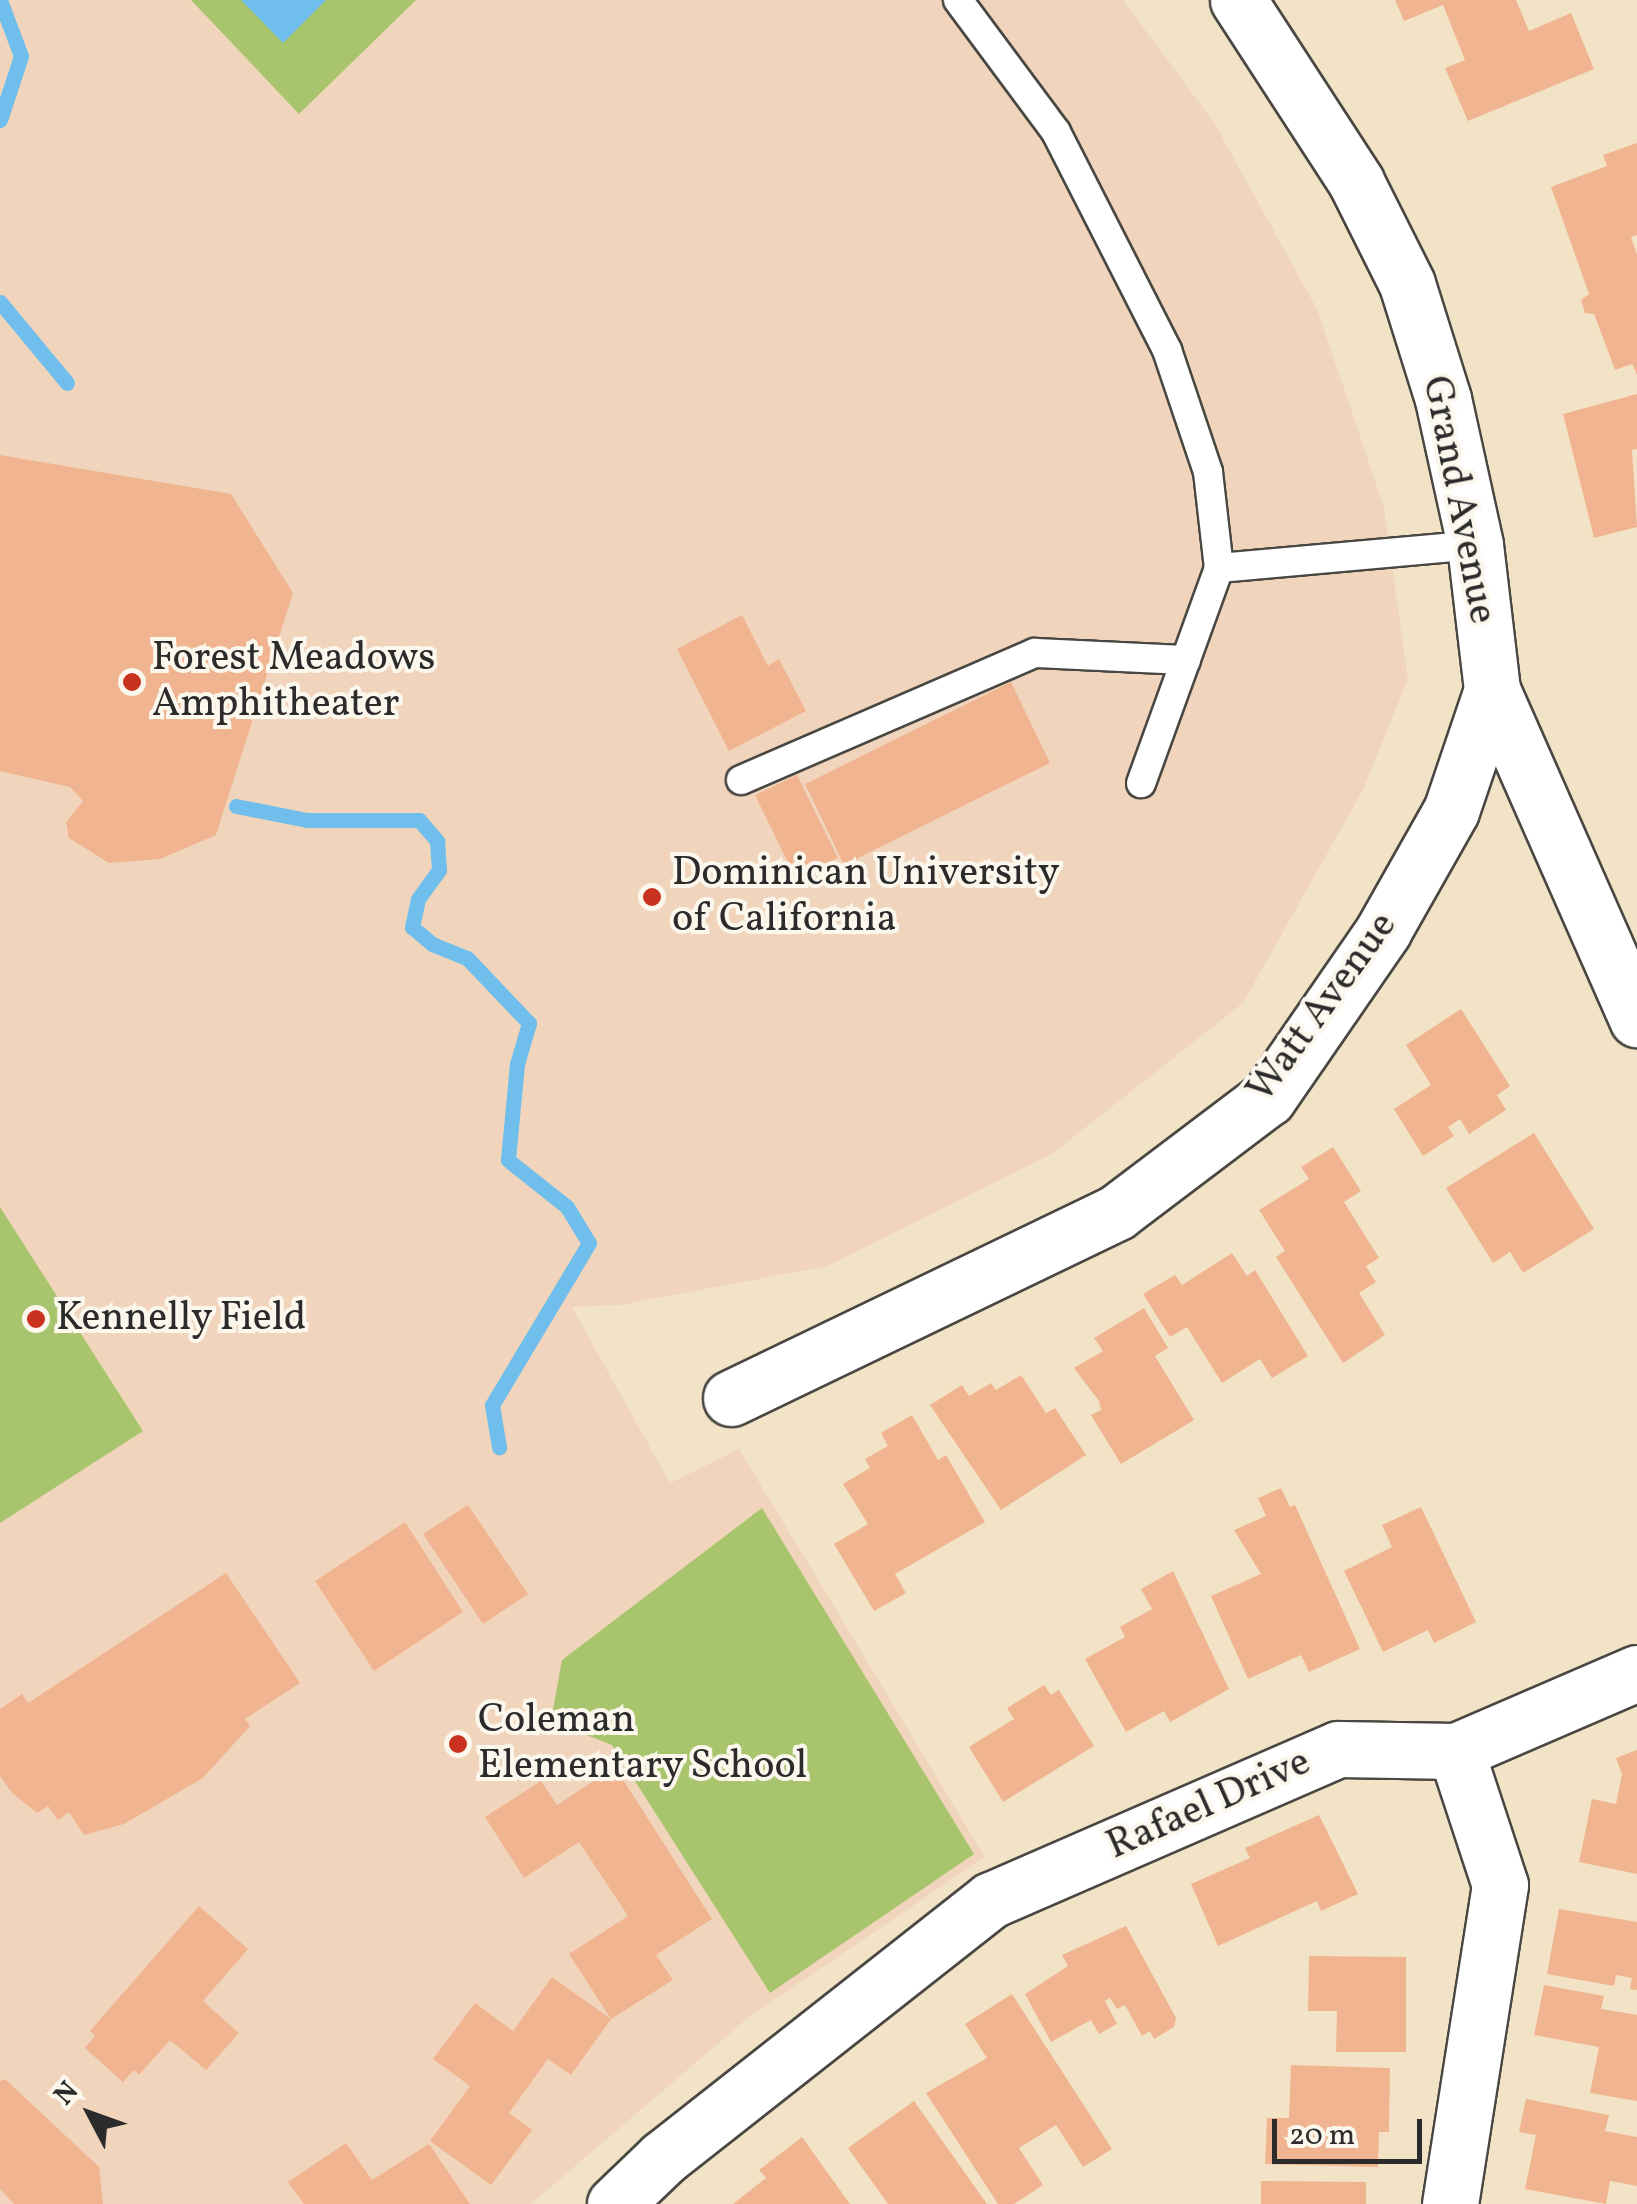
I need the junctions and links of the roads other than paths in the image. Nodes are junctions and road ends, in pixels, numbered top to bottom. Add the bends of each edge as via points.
1 (958, 0) edge
2 (1238, 0) edge
3 (1475, 545) junction
4 (1219, 568) junction
5 (1186, 660) junction
6 (1492, 690) junction
7 (741, 780) dead end
8 (1140, 783) dead end
9 (1637, 1019) edge
10 (731, 1398) dead end
11 (1637, 1673) edge
12 (1456, 1752) junction
13 (616, 2204) edge
14 (1450, 2204) edge

1 - 4 lane via 1056,132 1167,350 1208,472
2 - 3 street, Grand Avenue via 1356,182 1407,284
3 - 4 lane
3 - 6 street, Grand Avenue
4 - 5 lane
5 - 7 lane via 1035,653
5 - 8 lane
6 - 9 street, Grand Avenue
6 - 10 street, Watt Avenue via 1451,812 1383,931 1268,1098 1117,1212
11 - 12 street
12 - 13 street, Rafael Drive via 1338,1748 991,1900 663,2158
12 - 14 street via 1500,1885

